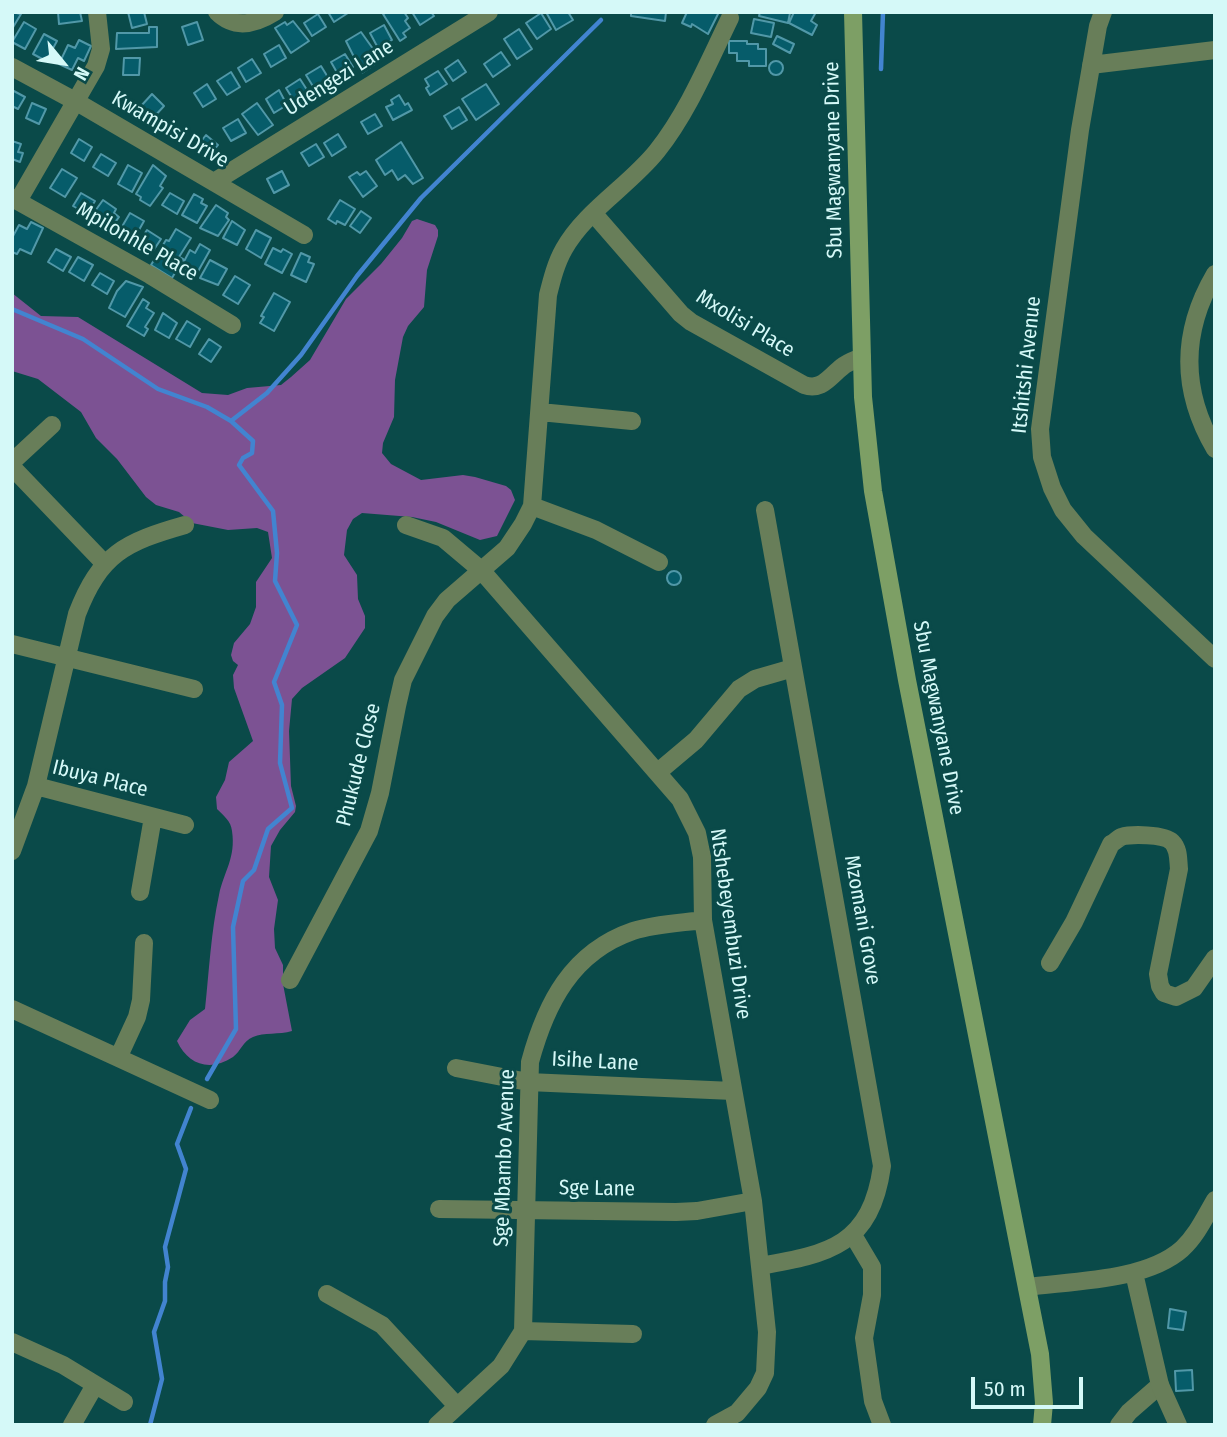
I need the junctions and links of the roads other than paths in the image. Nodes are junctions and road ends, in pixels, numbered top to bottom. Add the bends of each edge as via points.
1 (97, 12) edge
2 (217, 12) edge
3 (275, 12) edge
4 (489, 12) edge
5 (853, 12) edge
6 (1103, 12) edge
7 (730, 18) dead end
8 (1215, 50) edge
9 (1091, 65) junction
10 (12, 67) edge
11 (75, 101) junction
12 (214, 182) junction
13 (15, 200) edge
14 (594, 214) junction
15 (304, 235) dead end
16 (1215, 274) edge
17 (232, 325) dead end
18 (862, 357) junction
19 (540, 412) junction
20 (632, 421) dead end
21 (52, 425) dead end
22 (1215, 449) edge
23 (12, 465) edge
24 (531, 506) junction
25 (765, 510) dead end
26 (185, 525) dead end
27 (407, 525) dead end
28 (659, 562) dead end
29 (104, 563) junction
30 (481, 570) junction
31 (12, 644) edge
32 (66, 658) junction
33 (1215, 659) edge
34 (793, 668) junction
35 (194, 689) dead end
36 (658, 772) junction
37 (36, 786) junction
38 (153, 817) junction
39 (185, 825) dead end
40 (14, 845) edge
41 (140, 892) dead end
42 (703, 920) junction
43 (144, 943) dead end
44 (1214, 960) edge
45 (1050, 963) dead end
46 (290, 980) dead end
47 (12, 1009) edge
48 (119, 1056) junction
49 (456, 1068) dead end
50 (528, 1082) junction
51 (733, 1091) junction
52 (210, 1100) dead end
53 (1215, 1200) edge
54 (752, 1201) junction
55 (439, 1209) dead end
56 (526, 1210) junction
57 (853, 1235) junction
58 (760, 1266) junction
59 (1134, 1273) junction
60 (1027, 1287) junction
61 (327, 1294) dead end
62 (523, 1331) junction
63 (633, 1334) dead end
64 (12, 1342) edge
65 (95, 1385) junction
66 (1160, 1385) junction
67 (124, 1402) dead end
68 (457, 1406) junction
69 (72, 1425) edge
70 (437, 1425) edge
71 (715, 1425) edge
72 (881, 1425) edge
73 (1042, 1425) edge
74 (1119, 1425) edge
75 (1178, 1425) edge

1 - 11 street, Mpilonhle Place via 101,49
2 - 3 street via 243,24
4 - 12 street, Udengezi Lane
5 - 18 main road, Sbu Magwanyane Drive
6 - 9 street, Itshitshi Avenue
7 - 14 street via 668,135
8 - 9 street
9 - 33 street, Itshitshi Avenue via 1040,429 1042,457 1063,510 1084,536
10 - 11 street, Kwampisi Drive
11 - 12 street, Kwampisi Drive
11 - 13 street, Mpilonhle Place
12 - 15 street, Kwampisi Drive
13 - 17 street, Mpilonhle Place
14 - 18 street, Mxolisi Place via 681,314 804,385 819,386
14 - 19 street via 572,236 552,279
16 - 22 street via 1201,297 1189,369 1198,416
18 - 60 main road, Sbu Magwanyane Drive via 873,491
19 - 20 street
19 - 24 street
21 - 23 street
23 - 29 street
24 - 28 street via 596,530
24 - 30 street via 507,548
25 - 34 street, Mzomani Grove
26 - 29 street via 141,540
27 - 30 street, Ntshebeyembuzi Drive via 443,538
29 - 32 street via 84,594
30 - 36 street, Ntshebeyembuzi Drive
30 - 46 street, Phukude Close via 435,615 403,680 369,831
31 - 32 street
32 - 35 street
32 - 37 street
34 - 36 street via 755,679 739,689 696,740
34 - 57 street, Mzomani Grove via 882,1166 878,1190
36 - 42 street, Ntshebeyembuzi Drive via 680,799 697,833
37 - 38 street, Ibuya Place
37 - 40 street
38 - 39 street, Ibuya Place
38 - 41 street, Ibuya Place
42 - 50 street, Sge Mbambo Avenue via 635,930 586,956 553,999 537,1037
42 - 51 street, Ntshebeyembuzi Drive
43 - 48 street via 141,1000
44 - 45 street via 1184,995 1169,996 1160,986 1158,974 1179,869 1173,842 1156,836 1120,837 1111,844
47 - 48 street
48 - 52 street
49 - 50 street, Isihe Lane
50 - 51 street, Isihe Lane
50 - 56 street, Sge Mbambo Avenue
51 - 54 street, Ntshebeyembuzi Drive
53 - 59 street via 1181,1250
54 - 56 street, Sge Lane via 676,1212
54 - 58 street, Ntshebeyembuzi Drive
55 - 56 street, Sge Lane
56 - 62 street, Sge Mbambo Avenue
57 - 58 street, Mzomani Grove via 807,1258
57 - 72 street via 872,1267 864,1338
58 - 71 street, Ntshebeyembuzi Drive via 767,1332 765,1373 750,1400
59 - 60 street
59 - 66 street
60 - 73 main road, Sbu Magwanyane Drive via 1040,1354
61 - 68 street via 382,1325
62 - 63 street
62 - 68 street via 501,1366
64 - 65 street via 37,1351
65 - 67 street
65 - 69 street
66 - 74 street
66 - 75 street
68 - 70 street

